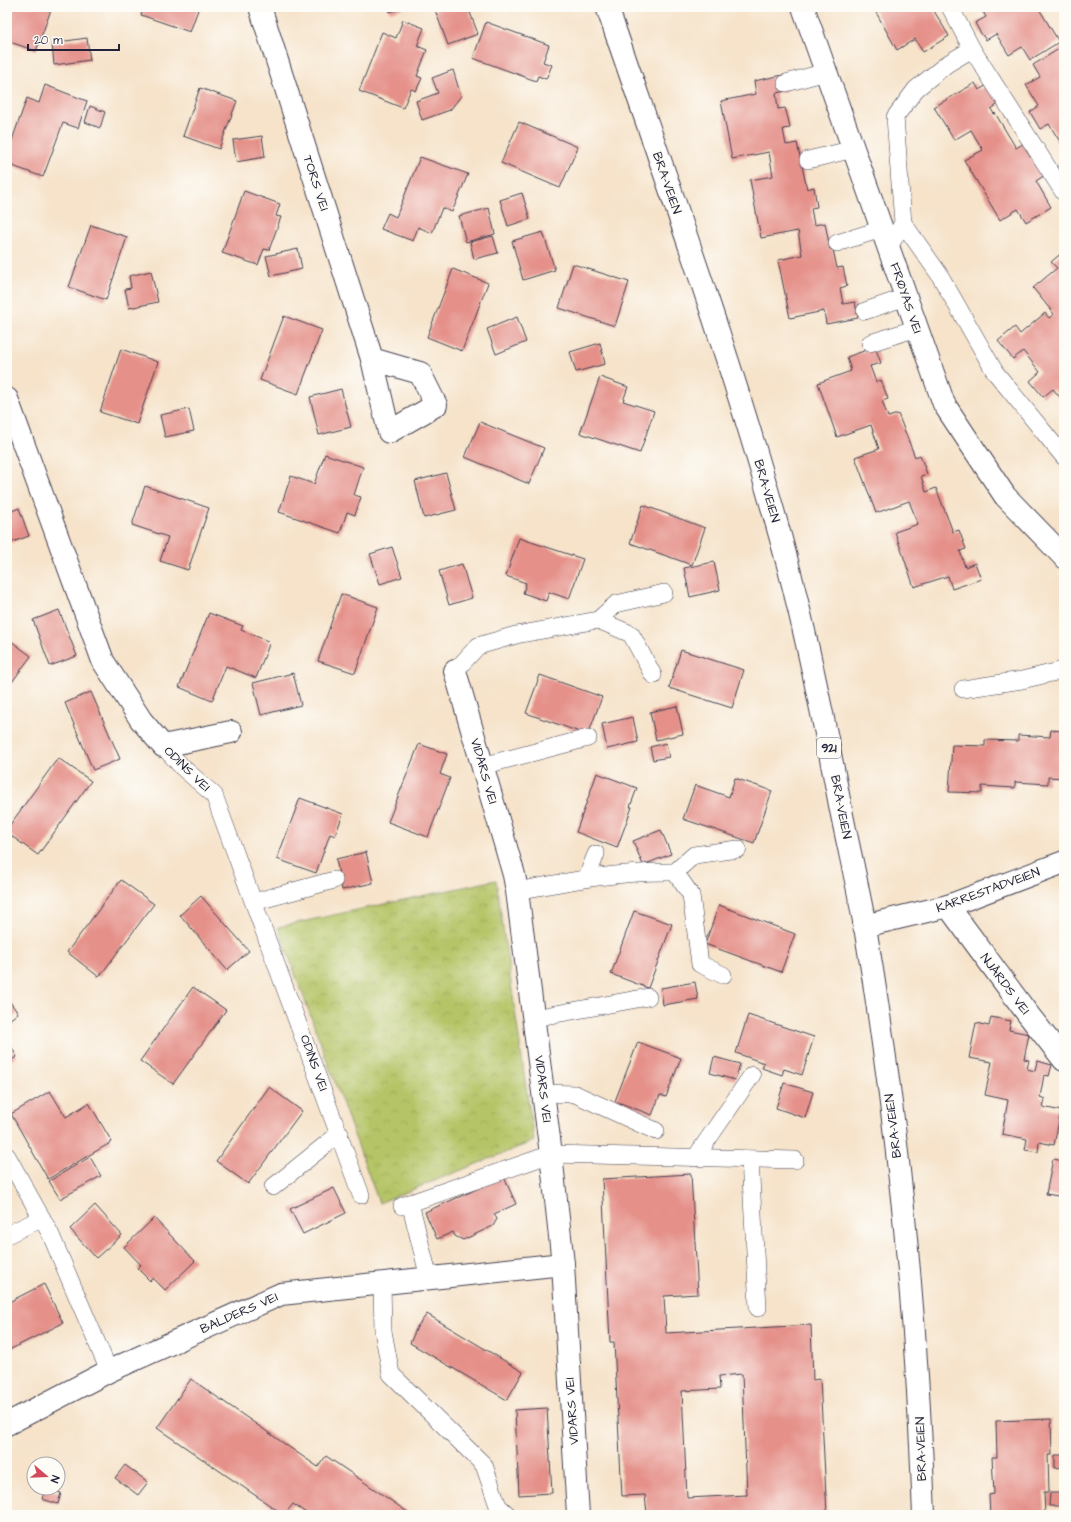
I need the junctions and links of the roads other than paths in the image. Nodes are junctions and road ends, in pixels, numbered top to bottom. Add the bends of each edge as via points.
1 (260, 7) edge
2 (607, 7) edge
3 (803, 7) edge
4 (950, 7) edge
5 (972, 49) junction
6 (826, 72) junction
7 (786, 82) dead end
8 (854, 149) junction
9 (808, 160) dead end
10 (1064, 193) edge
11 (903, 223) junction
12 (885, 238) junction
13 (837, 243) dead end
14 (906, 297) junction
15 (865, 311) dead end
16 (917, 328) junction
17 (870, 343) dead end
18 (372, 359) dead end
19 (7, 400) edge
20 (1064, 457) edge
21 (1064, 557) edge
22 (664, 592) dead end
23 (598, 620) junction
24 (1064, 670) edge
25 (455, 671) joint
26 (653, 675) dead end
27 (963, 689) dead end
28 (231, 732) dead end
29 (588, 738) dead end
30 (163, 746) junction
31 (482, 766) junction
32 (738, 849) dead end
33 (596, 854) dead end
34 (1064, 862) edge
35 (675, 872) junction
36 (587, 877) junction
37 (334, 880) dead end
38 (517, 891) junction
39 (254, 902) junction
40 (948, 906) junction
41 (864, 926) junction
42 (723, 975) dead end
43 (648, 997) dead end
44 (534, 1018) junction
45 (1064, 1060) edge
46 (752, 1075) dead end
47 (543, 1094) junction
48 (656, 1131) dead end
49 (340, 1133) junction
50 (551, 1154) junction
51 (7, 1156) edge
52 (695, 1158) junction
53 (750, 1159) junction
54 (795, 1160) dead end
55 (273, 1187) dead end
56 (361, 1195) dead end
57 (42, 1218) junction
58 (7, 1235) edge
59 (563, 1264) junction
60 (429, 1278) junction
61 (382, 1283) junction
62 (758, 1308) dead end
63 (109, 1371) junction
64 (7, 1424) edge
65 (508, 1515) edge
66 (578, 1515) edge
67 (924, 1515) edge

1 - 18 street, TORS VEI
2 - 41 street, BRA-VEIEN / 921 via 726,353 760,466 818,690
3 - 6 street, FRØYAS VEI
4 - 5 lane
5 - 10 lane
5 - 11 lane via 946,64 916,89 895,117
6 - 7 lane
6 - 8 street, FRØYAS VEI
8 - 9 lane
8 - 12 street, FRØYAS VEI
11 - 12 lane
11 - 20 lane via 939,274 995,372
12 - 13 lane
12 - 14 street, FRØYAS VEI
14 - 15 lane
14 - 16 street, FRØYAS VEI
16 - 17 lane
16 - 21 street, FRØYAS VEI via 944,404 1005,496
19 - 30 street, ODINS VEI via 103,661 141,720
22 - 23 lane via 616,604
23 - 25 lane via 516,635 478,646
23 - 26 lane via 631,634
24 - 27 lane via 1022,680
25 - 31 street, VIDARS VEI
28 - 30 street
29 - 31 lane
30 - 39 lane, ODINS VEI via 214,795
31 - 38 street, VIDARS VEI
32 - 35 lane via 694,855
33 - 36 lane
34 - 40 street, KARRESTADVEIEN
35 - 36 lane via 643,871
35 - 42 lane via 691,895 700,964
36 - 38 lane
37 - 39 lane
38 - 44 street, VIDARS VEI
39 - 49 lane, ODINS VEI
40 - 41 street, KARRESTADVEIEN
40 - 45 street, NJÅRDS VEI
41 - 67 street, BRA-VEIEN / 921 via 884,1056 904,1218 920,1411
43 - 44 lane
44 - 47 street, VIDARS VEI
46 - 52 lane
47 - 48 lane via 575,1094
47 - 50 street, VIDARS VEI
49 - 55 lane
49 - 56 lane, ODINS VEI
50 - 52 lane
50 - 59 street, VIDARS VEI
50 - 60 lane via 406,1204
51 - 57 lane
52 - 53 lane
53 - 54 lane
53 - 62 lane
57 - 58 lane
57 - 63 lane
59 - 60 street, BALDERS VEI
59 - 66 street, VIDARS VEI
60 - 61 street, BALDERS VEI
61 - 63 street, BALDERS VEI via 281,1294
61 - 65 lane via 382,1331 392,1374 484,1465 498,1506
63 - 64 street, BALDERS VEI

